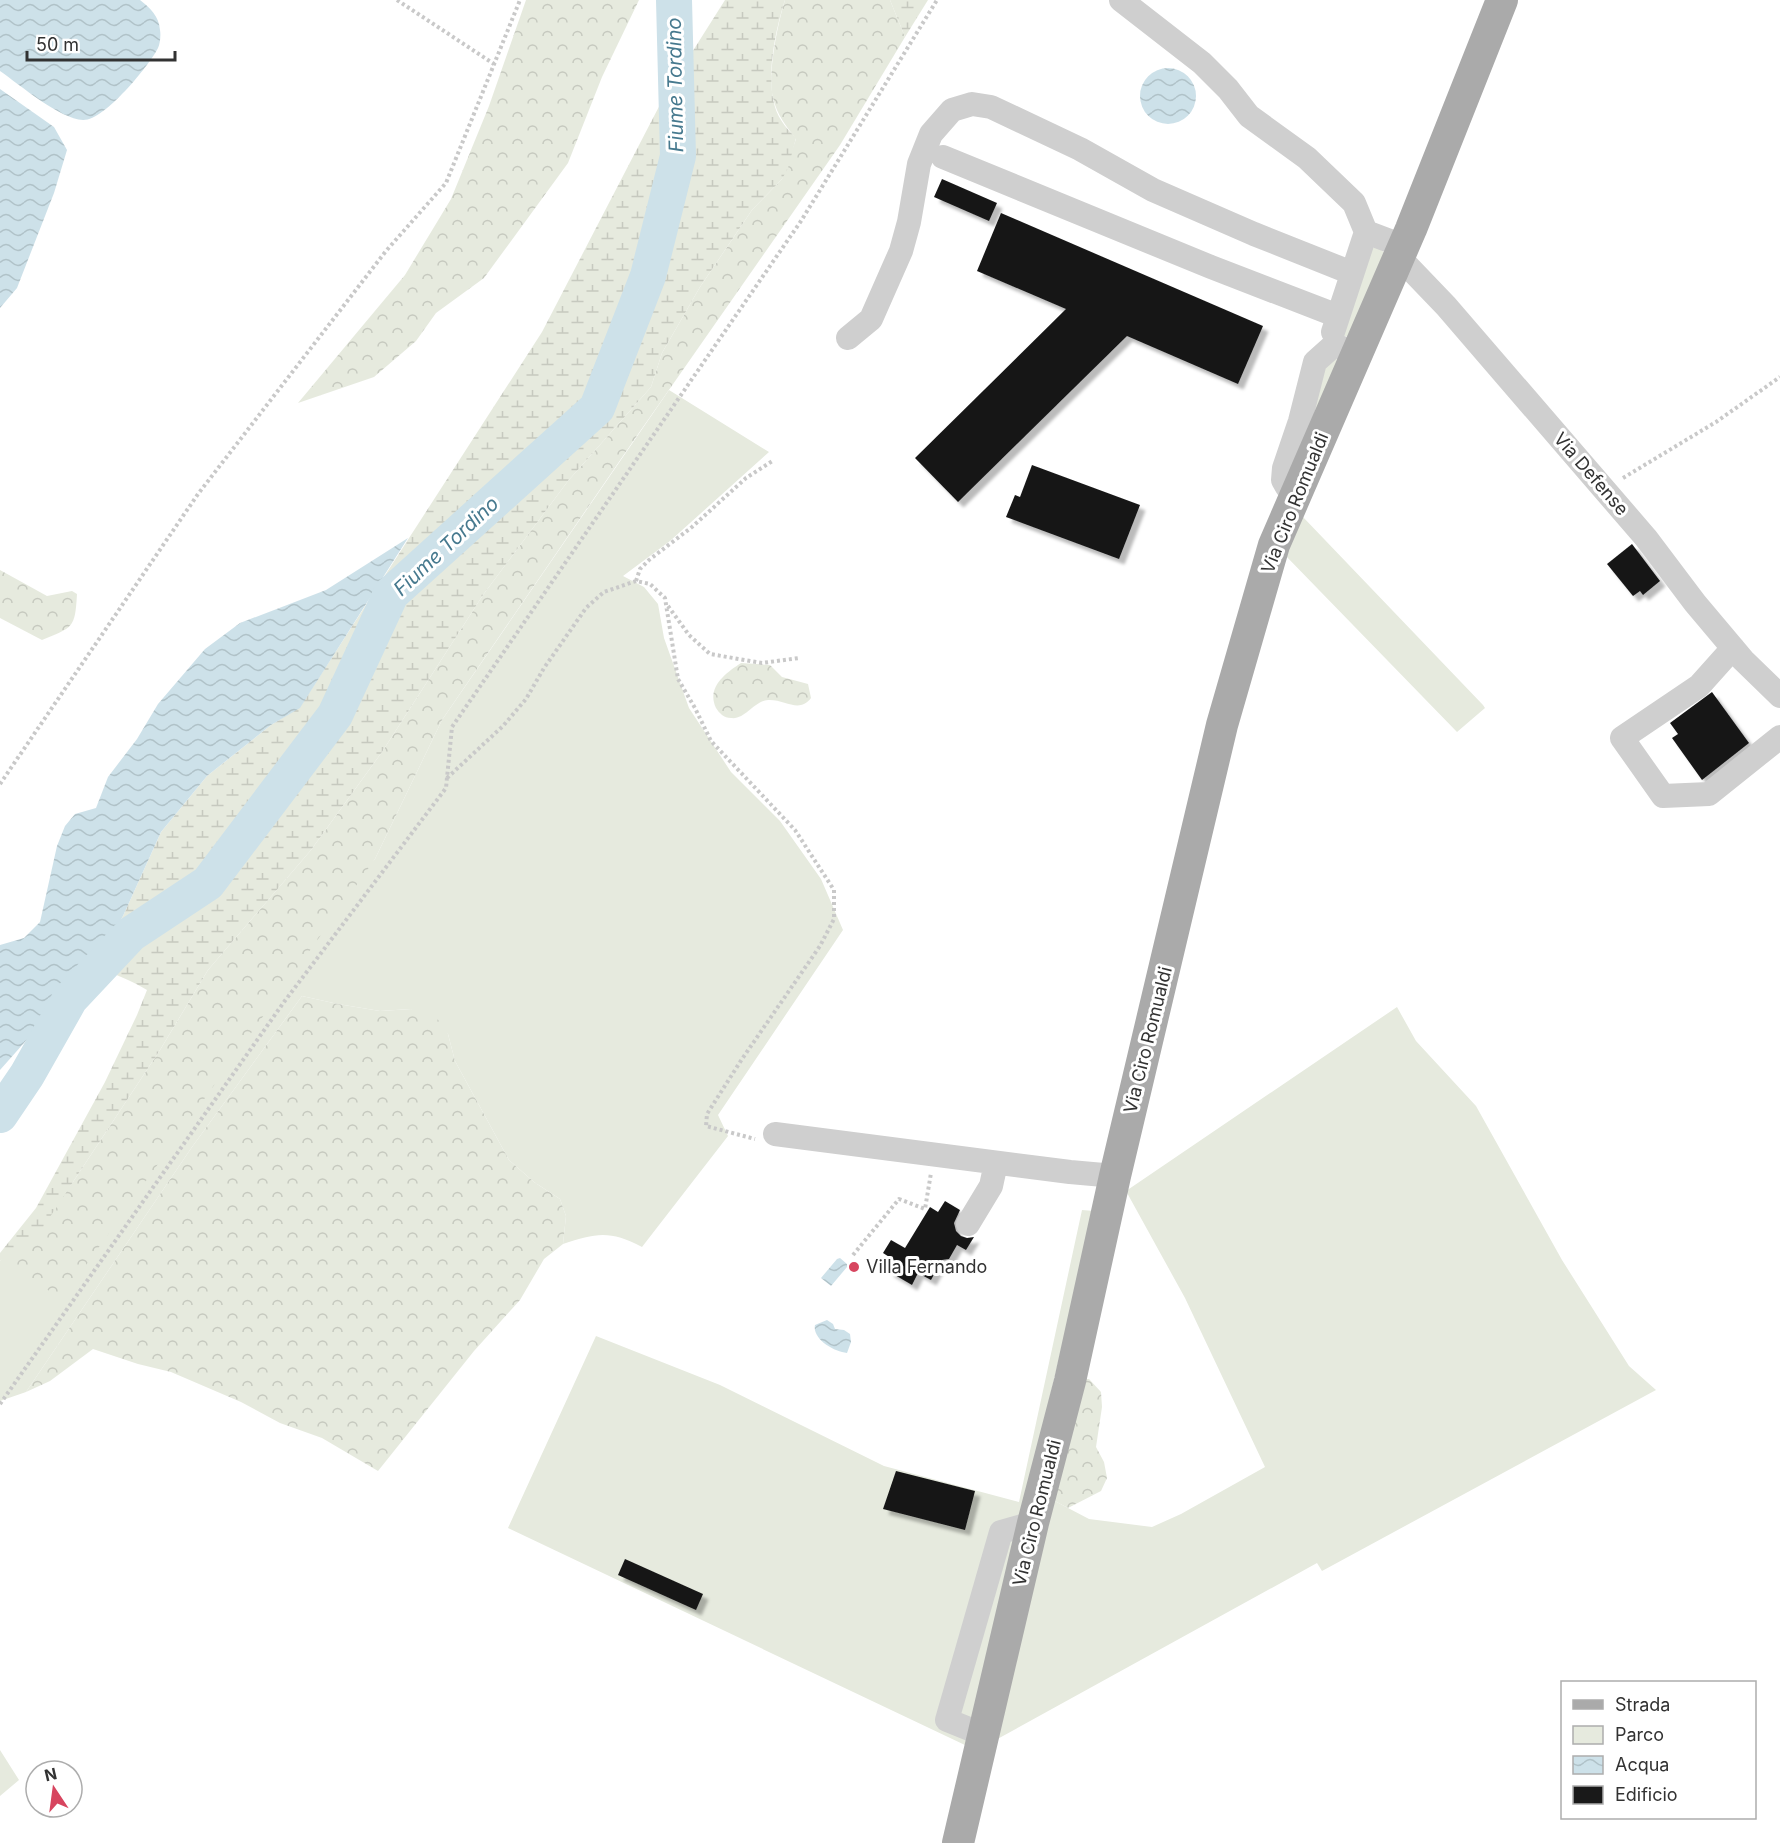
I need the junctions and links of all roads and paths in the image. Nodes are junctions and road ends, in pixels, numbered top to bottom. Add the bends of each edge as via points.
1 (397, 0) edge
2 (520, 0) edge
3 (937, 0) edge
4 (1121, 0) edge
5 (1502, 0) edge
6 (494, 64) junction
7 (943, 157) dead end
8 (1366, 232) junction
9 (1401, 251) junction
10 (1352, 273) junction
11 (1338, 316) junction
12 (848, 338) dead end
13 (1345, 349) junction
14 (1780, 377) edge
15 (774, 460) dead end
16 (1604, 490) junction
17 (636, 581) junction
18 (666, 603) junction
19 (1733, 648) junction
20 (799, 658) dead end
21 (1780, 696) edge
22 (1780, 737) edge
23 (447, 779) junction
24 (0, 783) edge
25 (775, 1134) joint
26 (934, 1155) junction
27 (996, 1163) junction
28 (1115, 1176) junction
29 (968, 1224) dead end
30 (854, 1255) dead end
31 (0, 1404) edge
32 (958, 1843) edge

1 - 6 path
2 - 6 path
3 - 23 path via 801,221 452,727
4 - 8 street via 1202,63 1249,116 1307,158 1354,203
5 - 9 main road, Via Ciro Romualdi
6 - 24 path via 446,183 386,251 198,494
7 - 11 street
8 - 9 street
8 - 10 street
9 - 13 main road, Via Ciro Romualdi
9 - 16 street, Via Defense
10 - 11 street
10 - 12 street via 1153,190 1080,148 991,107 972,104 952,110 931,134 919,164 901,251 872,319
11 - 13 street via 1332,335
13 - 28 main road, Via Ciro Romualdi via 1297,493 1274,545 1222,725
14 - 16 path via 1716,422
15 - 17 path via 746,478 649,560
16 - 19 street, Via Defense
17 - 18 path via 650,584
17 - 23 path via 604,592 586,608 526,699
18 - 20 path via 689,635 711,654 762,663
18 - 25 path via 678,679 711,741 795,830 834,890 834,919 820,946 707,1114 706,1126 720,1131 752,1140
19 - 21 street, Via Defense
19 - 22 street via 1699,686 1623,738 1663,796 1709,794
23 - 31 path via 446,788 284,1002
25 - 26 street
26 - 27 street
26 - 30 path via 925,1209 899,1199
27 - 28 street
27 - 29 street via 991,1186
28 - 32 main road, Via Ciro Romualdi via 1070,1381

